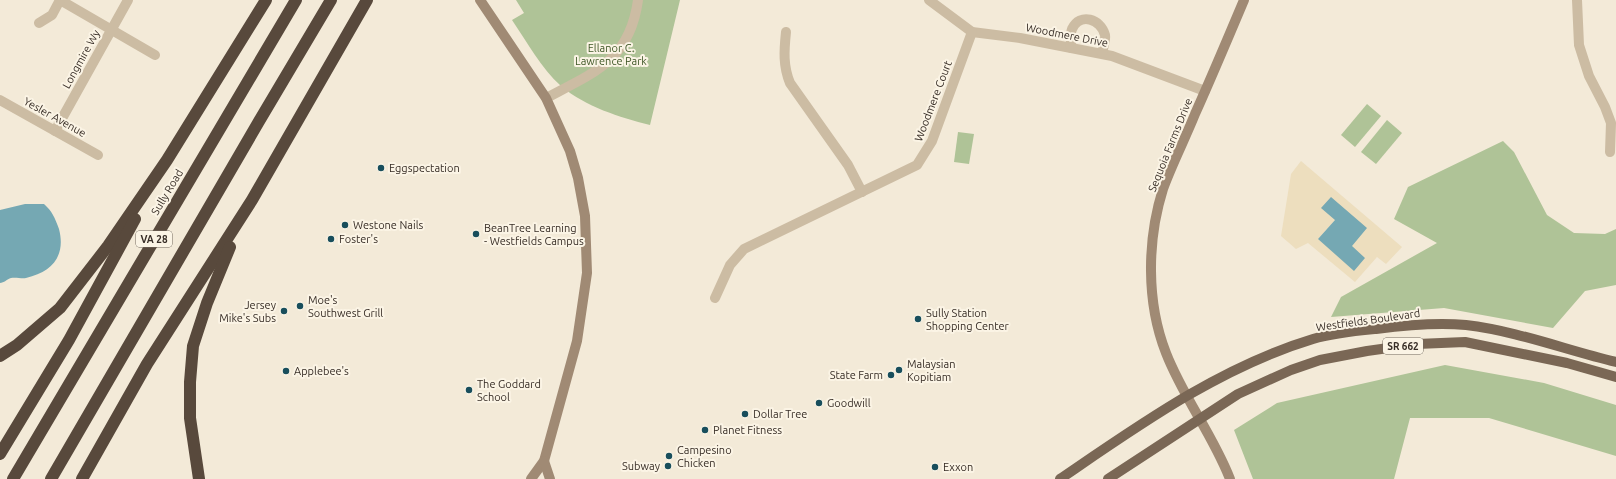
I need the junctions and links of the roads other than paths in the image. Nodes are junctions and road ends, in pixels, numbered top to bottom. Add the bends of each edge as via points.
1 (60, 0) edge
2 (128, 0) edge
3 (266, 0) edge
4 (296, 0) edge
5 (331, 0) edge
6 (367, 0) edge
7 (480, 0) edge
8 (638, 0) edge
9 (929, 0) edge
10 (1244, 0) edge
11 (1577, 0) edge
12 (39, 23) dead end
13 (111, 30) junction
14 (786, 32) dead end
15 (972, 32) junction
16 (1071, 48) junction
17 (155, 54) dead end
18 (1102, 54) junction
19 (1205, 91) junction
20 (546, 98) junction
21 (0, 100) edge
22 (54, 131) junction
23 (1610, 152) dead end
24 (98, 155) dead end
25 (167, 160) junction
26 (862, 192) junction
27 (252, 200) junction
28 (715, 298) dead end
29 (0, 356) edge
30 (1616, 362) edge
31 (1616, 377) edge
32 (1186, 396) junction
33 (1200, 418) junction
34 (0, 454) edge
35 (544, 461) junction
36 (13, 479) edge
37 (51, 479) edge
38 (82, 479) edge
39 (199, 479) edge
40 (531, 479) edge
41 (550, 479) edge
42 (1060, 479) edge
43 (1108, 479) edge
44 (1230, 479) edge

1 - 12 street via 52,15
1 - 13 street
2 - 13 street, Longmire Wy
3 - 25 highway
4 - 36 highway, Sully Road / VA 28
5 - 37 highway, VA 28
6 - 27 highway
7 - 20 main road
8 - 20 street via 630,33 615,56 591,75
9 - 15 street, Woodmere Drive
10 - 19 main road, Sequoia Farms Drive
11 - 23 street via 1579,46 1588,76 1611,123
13 - 17 street
13 - 22 street, Longmire Wy
14 - 26 street via 784,57 790,83 848,165
15 - 16 street, Woodmere Drive
15 - 26 street, Woodmere Court via 932,141 917,165
16 - 18 street, Woodmere Drive
16 - 18 street via 1072,30 1076,23 1085,18 1101,25 1106,36
18 - 19 street, Woodmere Drive
19 - 32 main road, Sequoia Farms Drive via 1163,190 1154,232 1151,266 1157,324 1165,352
20 - 35 main road via 570,151 578,178 585,216 587,258 584,301 577,341
21 - 22 street, Yesler Avenue
22 - 24 street, Yesler Avenue
25 - 29 highway via 108,246 60,308 17,345
25 - 34 highway via 69,340
26 - 28 street, Woodmere Court via 744,249 730,265
27 - 38 highway via 147,364
27 - 39 highway via 224,258 193,346 190,418
30 - 32 main road, Westfields Boulevard / SR 662 via 1512,333 1466,325 1414,324 1314,338 1254,362
31 - 33 main road, SR 662 via 1567,363 1465,342 1417,344 1320,360 1238,394
32 - 33 main road, Sequoia Farms Drive
32 - 42 main road, Westfields Boulevard / SR 662
33 - 43 main road, SR 662
33 - 44 main road, Sequoia Farms Drive via 1222,458
35 - 40 main road
35 - 41 main road

